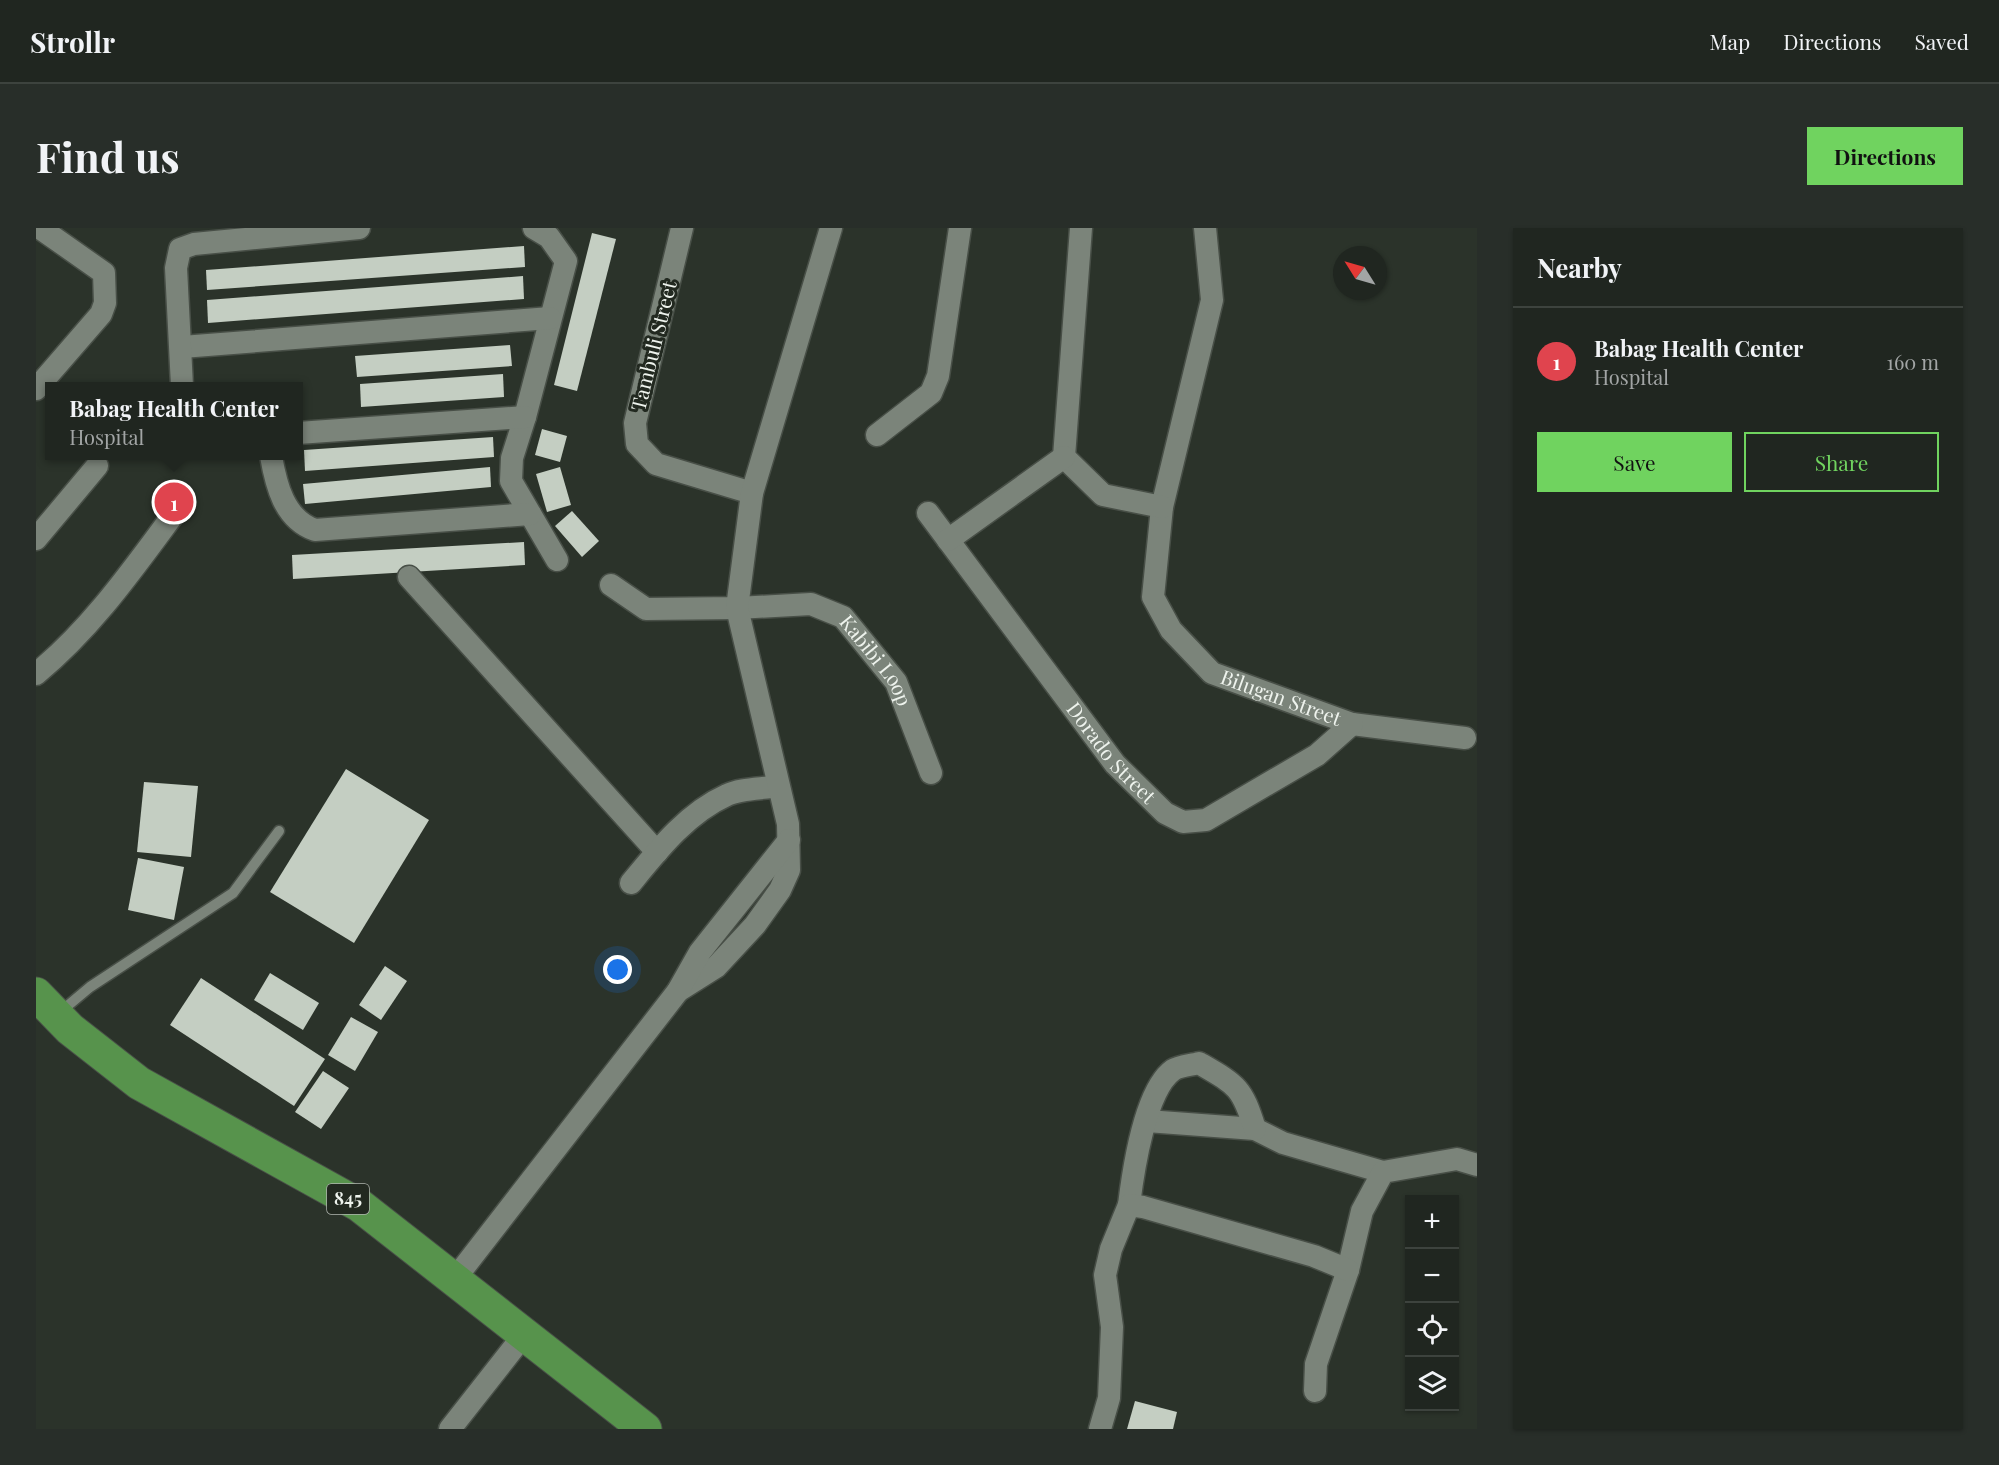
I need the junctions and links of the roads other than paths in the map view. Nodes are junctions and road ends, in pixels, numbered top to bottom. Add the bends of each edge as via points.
1 (40, 228) edge
2 (359, 228) edge
3 (534, 228) edge
4 (682, 228) edge
5 (831, 228) edge
6 (960, 228) edge
7 (1080, 228) edge
8 (1205, 228) edge
9 (550, 318) junction
10 (182, 347) junction
11 (182, 382) edge
12 (36, 389) edge
13 (525, 417) junction
14 (303, 434) edge
15 (877, 435) dead end
16 (1064, 458) junction
17 (272, 460) edge
18 (97, 466) dead end
19 (752, 493) junction
20 (1162, 507) junction
21 (176, 511) dead end
22 (928, 513) dead end
23 (530, 514) junction
24 (36, 539) edge
25 (948, 540) junction
26 (556, 560) dead end
27 (409, 577) dead end
28 (611, 585) dead end
29 (737, 608) junction
30 (36, 674) edge
31 (1352, 724) junction
32 (1465, 738) dead end
33 (931, 773) dead end
34 (778, 786) junction
35 (279, 831) dead end
36 (657, 852) junction
37 (631, 883) dead end
38 (46, 1005) edge
39 (1147, 1121) junction
40 (1255, 1129) junction
41 (1477, 1165) edge
42 (1383, 1172) junction
43 (1129, 1205) junction
44 (1348, 1270) junction
45 (454, 1280) junction
46 (523, 1336) junction
47 (1315, 1391) dead end
48 (450, 1429) edge
49 (645, 1429) edge
50 (1100, 1429) edge

1 - 12 street via 104,273 106,287 101,314
2 - 10 street via 194,244 180,249 176,268
3 - 9 street via 549,237 566,261
4 - 19 street, Tambuli Street via 635,423 637,444 656,464
5 - 19 street
6 - 15 street via 938,376 931,393
7 - 16 street
8 - 20 street, Bilugan Street via 1212,300
9 - 10 street
9 - 13 street
10 - 11 street
13 - 14 street
13 - 23 street via 512,458 511,481
16 - 20 street via 1103,495
16 - 25 street
17 - 23 street via 275,480 290,514 301,525 315,530
18 - 24 street
19 - 29 street
20 - 31 street, Bilugan Street via 1153,597 1172,630 1212,673
21 - 30 street via 109,602 65,650
22 - 25 street, Dorado Street
23 - 26 street
25 - 31 street, Dorado Street via 1115,764 1165,813 1183,822 1206,820 1317,755
27 - 36 street
28 - 29 street, Kabibi Loop via 645,609
29 - 33 street, Kabibi Loop via 812,604 843,617 896,682
29 - 34 street
31 - 32 street, Bilugan Street
34 - 36 street via 729,794 694,815
34 - 45 street via 789,840 700,952 678,991
35 - 38 lane via 233,893 90,987
36 - 37 street
38 - 45 main road, 845 via 139,1083 359,1205
39 - 40 street
39 - 40 street via 1158,1086 1173,1069 1199,1063 1229,1080 1245,1098
39 - 43 street via 1135,1156
40 - 42 street via 1283,1143
41 - 42 street via 1457,1159
42 - 44 street via 1362,1211
43 - 44 street via 1314,1256
43 - 50 street via 1105,1275 1112,1327 1109,1398
44 - 47 street via 1316,1364
45 - 46 main road, 845
46 - 48 street
46 - 49 main road, 845

